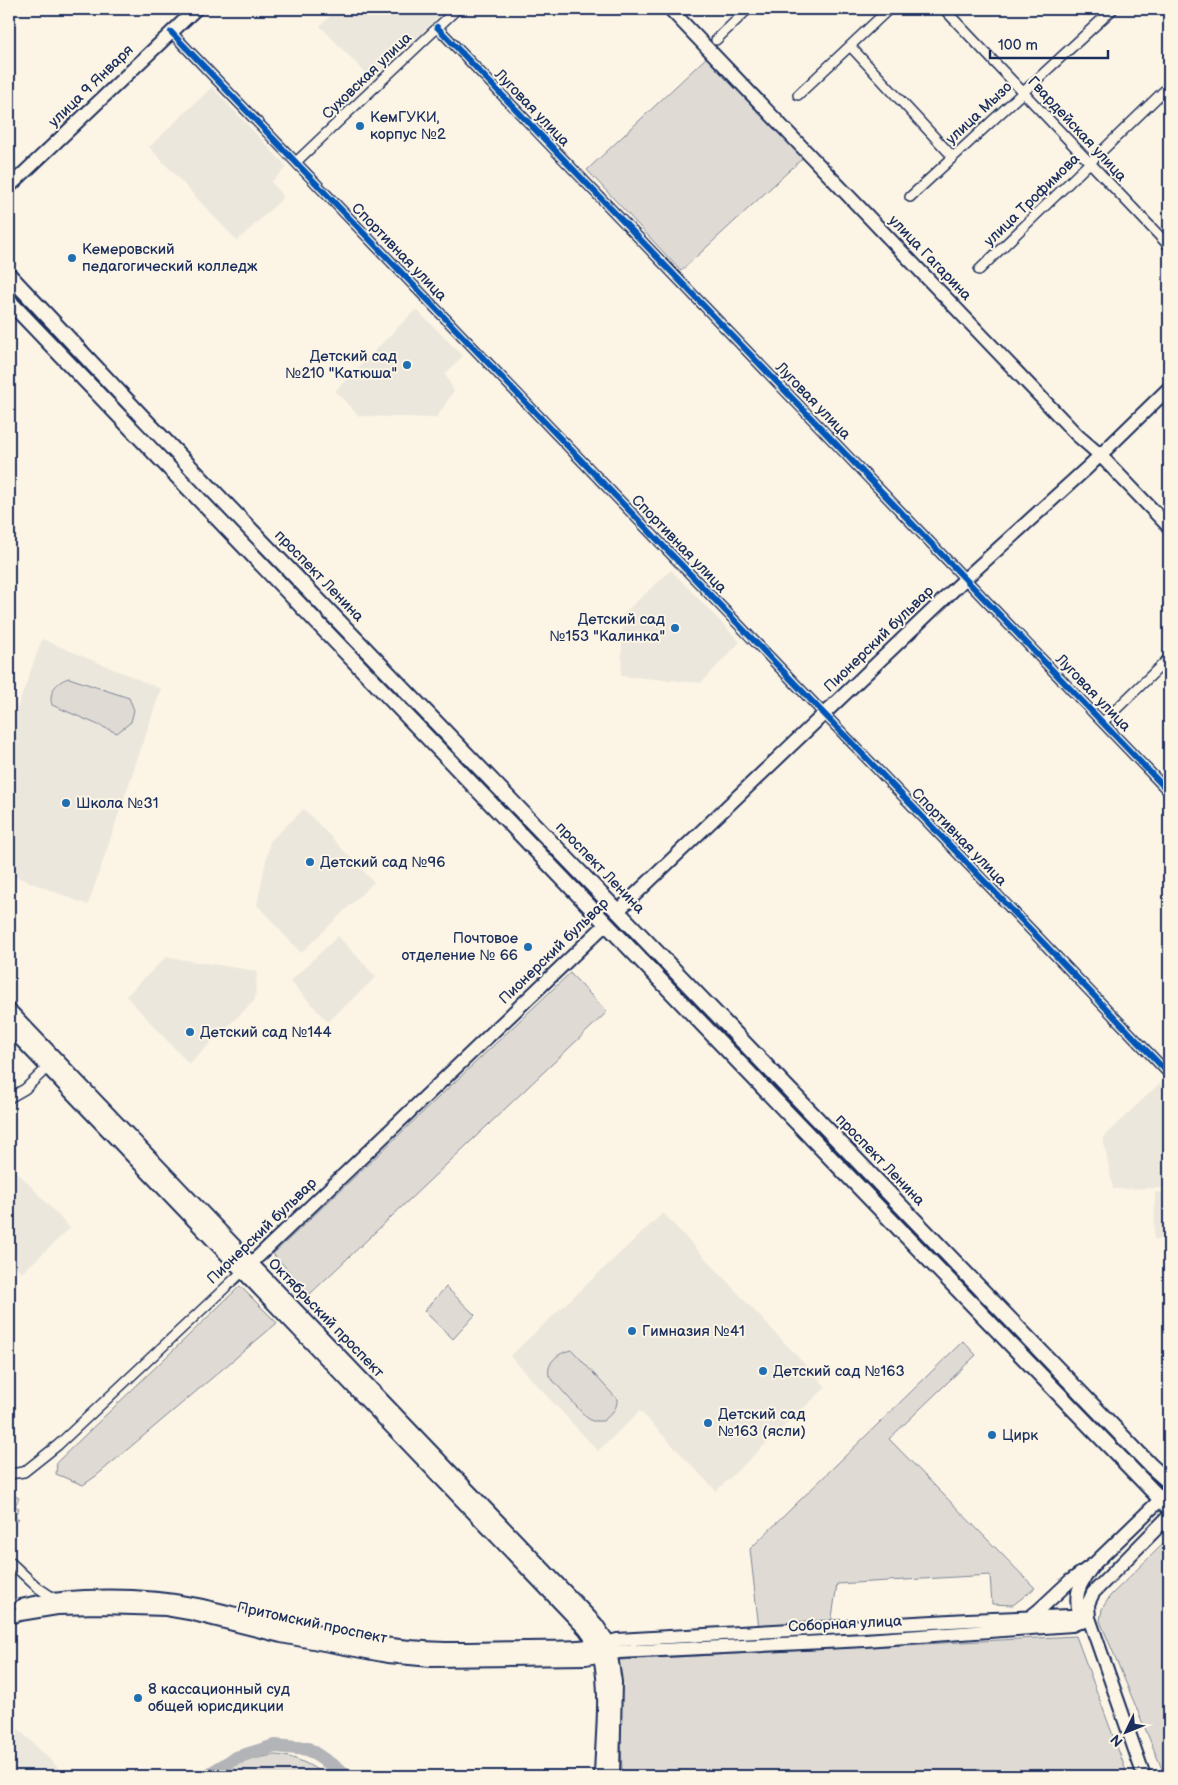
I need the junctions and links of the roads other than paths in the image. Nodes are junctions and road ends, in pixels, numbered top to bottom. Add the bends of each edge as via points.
1 (196, 9) edge
2 (457, 9) edge
3 (670, 9) edge
4 (748, 9) edge
5 (889, 9) edge
6 (944, 9) edge
7 (1112, 9) edge
8 (437, 27) junction
9 (171, 32) junction
10 (716, 40) dead end
11 (850, 46) junction
12 (1169, 86) edge
13 (1022, 92) junction
14 (798, 95) dead end
15 (953, 157) junction
16 (296, 162) junction
17 (1089, 163) junction
18 (9, 187) edge
19 (910, 197) dead end
20 (1169, 246) edge
21 (978, 270) dead end
22 (9, 275) edge
23 (9, 302) edge
24 (1169, 388) edge
25 (1100, 455) junction
26 (1169, 527) edge
27 (287, 567) junction
28 (966, 578) junction
29 (276, 580) junction
30 (1169, 658) edge
31 (824, 714) junction
32 (1104, 722) junction
33 (1169, 792) edge
34 (618, 911) junction
35 (606, 924) junction
36 (9, 1010) edge
37 (9, 1026) edge
38 (48, 1067) junction
39 (1169, 1074) edge
40 (9, 1098) edge
41 (247, 1267) junction
42 (9, 1474) edge
43 (1169, 1482) edge
44 (1166, 1499) edge
45 (1169, 1516) edge
46 (9, 1561) edge
47 (1094, 1563) junction
48 (55, 1599) junction
49 (9, 1609) edge
50 (9, 1617) edge
51 (1029, 1618) junction
52 (1083, 1619) junction
53 (604, 1649) junction
54 (602, 1776) edge
55 (612, 1776) edge
56 (1136, 1776) edge
57 (1144, 1776) edge

1 - 9 main road, улица 9 Января
2 - 8 street, Суховская улица
3 - 25 main road, улица Гагарина via 1077,435
4 - 10 street
5 - 11 street
6 - 13 street, Гвардейская улица
7 - 13 street, улица Мызо
8 - 16 street, Суховская улица
8 - 28 street, Луговая улица
9 - 16 street, Спортивная улица
9 - 18 main road, улица 9 Января
11 - 14 street
11 - 15 street
12 - 17 street, улица Трофимова
13 - 15 street, улица Мызо
13 - 17 street, Гвардейская улица
15 - 19 street, улица Мызо
16 - 31 street, Спортивная улица
17 - 20 street, Гвардейская улица
17 - 21 street, улица Трофимова
22 - 27 main road, проспект Ленина
23 - 29 main road
24 - 25 main road, Пионерский бульвар
25 - 26 main road, улица Гагарина
25 - 28 main road, Пионерский бульвар
27 - 29 main road
27 - 34 main road, проспект Ленина
28 - 31 main road, Пионерский бульвар
28 - 32 street, Луговая улица
29 - 35 main road
30 - 32 street
31 - 34 main road, Пионерский бульвар
31 - 39 street, Спортивная улица
32 - 33 street, Луговая улица
34 - 35 main road, Пионерский бульвар
34 - 43 main road, проспект Ленина
35 - 41 main road, Пионерский бульвар
35 - 44 main road
36 - 41 main road, Октябрьский проспект
37 - 38 main road, Октябрьский проспект
38 - 40 street via 25,1089
38 - 41 main road, Октябрьский проспект
41 - 42 street, Пионерский бульвар via 58,1445 24,1472
41 - 53 main road, Октябрьский проспект via 585,1612 595,1624
44 - 47 main road
45 - 52 main road via 1097,1589
46 - 48 street
47 - 51 main road
47 - 52 main road via 1078,1591 1076,1606
48 - 49 main road, Притомский проспект
48 - 53 main road, Притомский проспект via 106,1597 171,1601 284,1626 428,1649
50 - 53 main road, Притомский проспект via 57,1608 153,1608 189,1613 290,1638 414,1659 586,1658
51 - 52 main road, Соборная улица
51 - 53 main road, Соборная улица via 617,1640
52 - 53 main road, Соборная улица via 1072,1626 865,1640 619,1652
52 - 56 main road
52 - 57 main road
53 - 54 main road
53 - 55 main road via 614,1682

